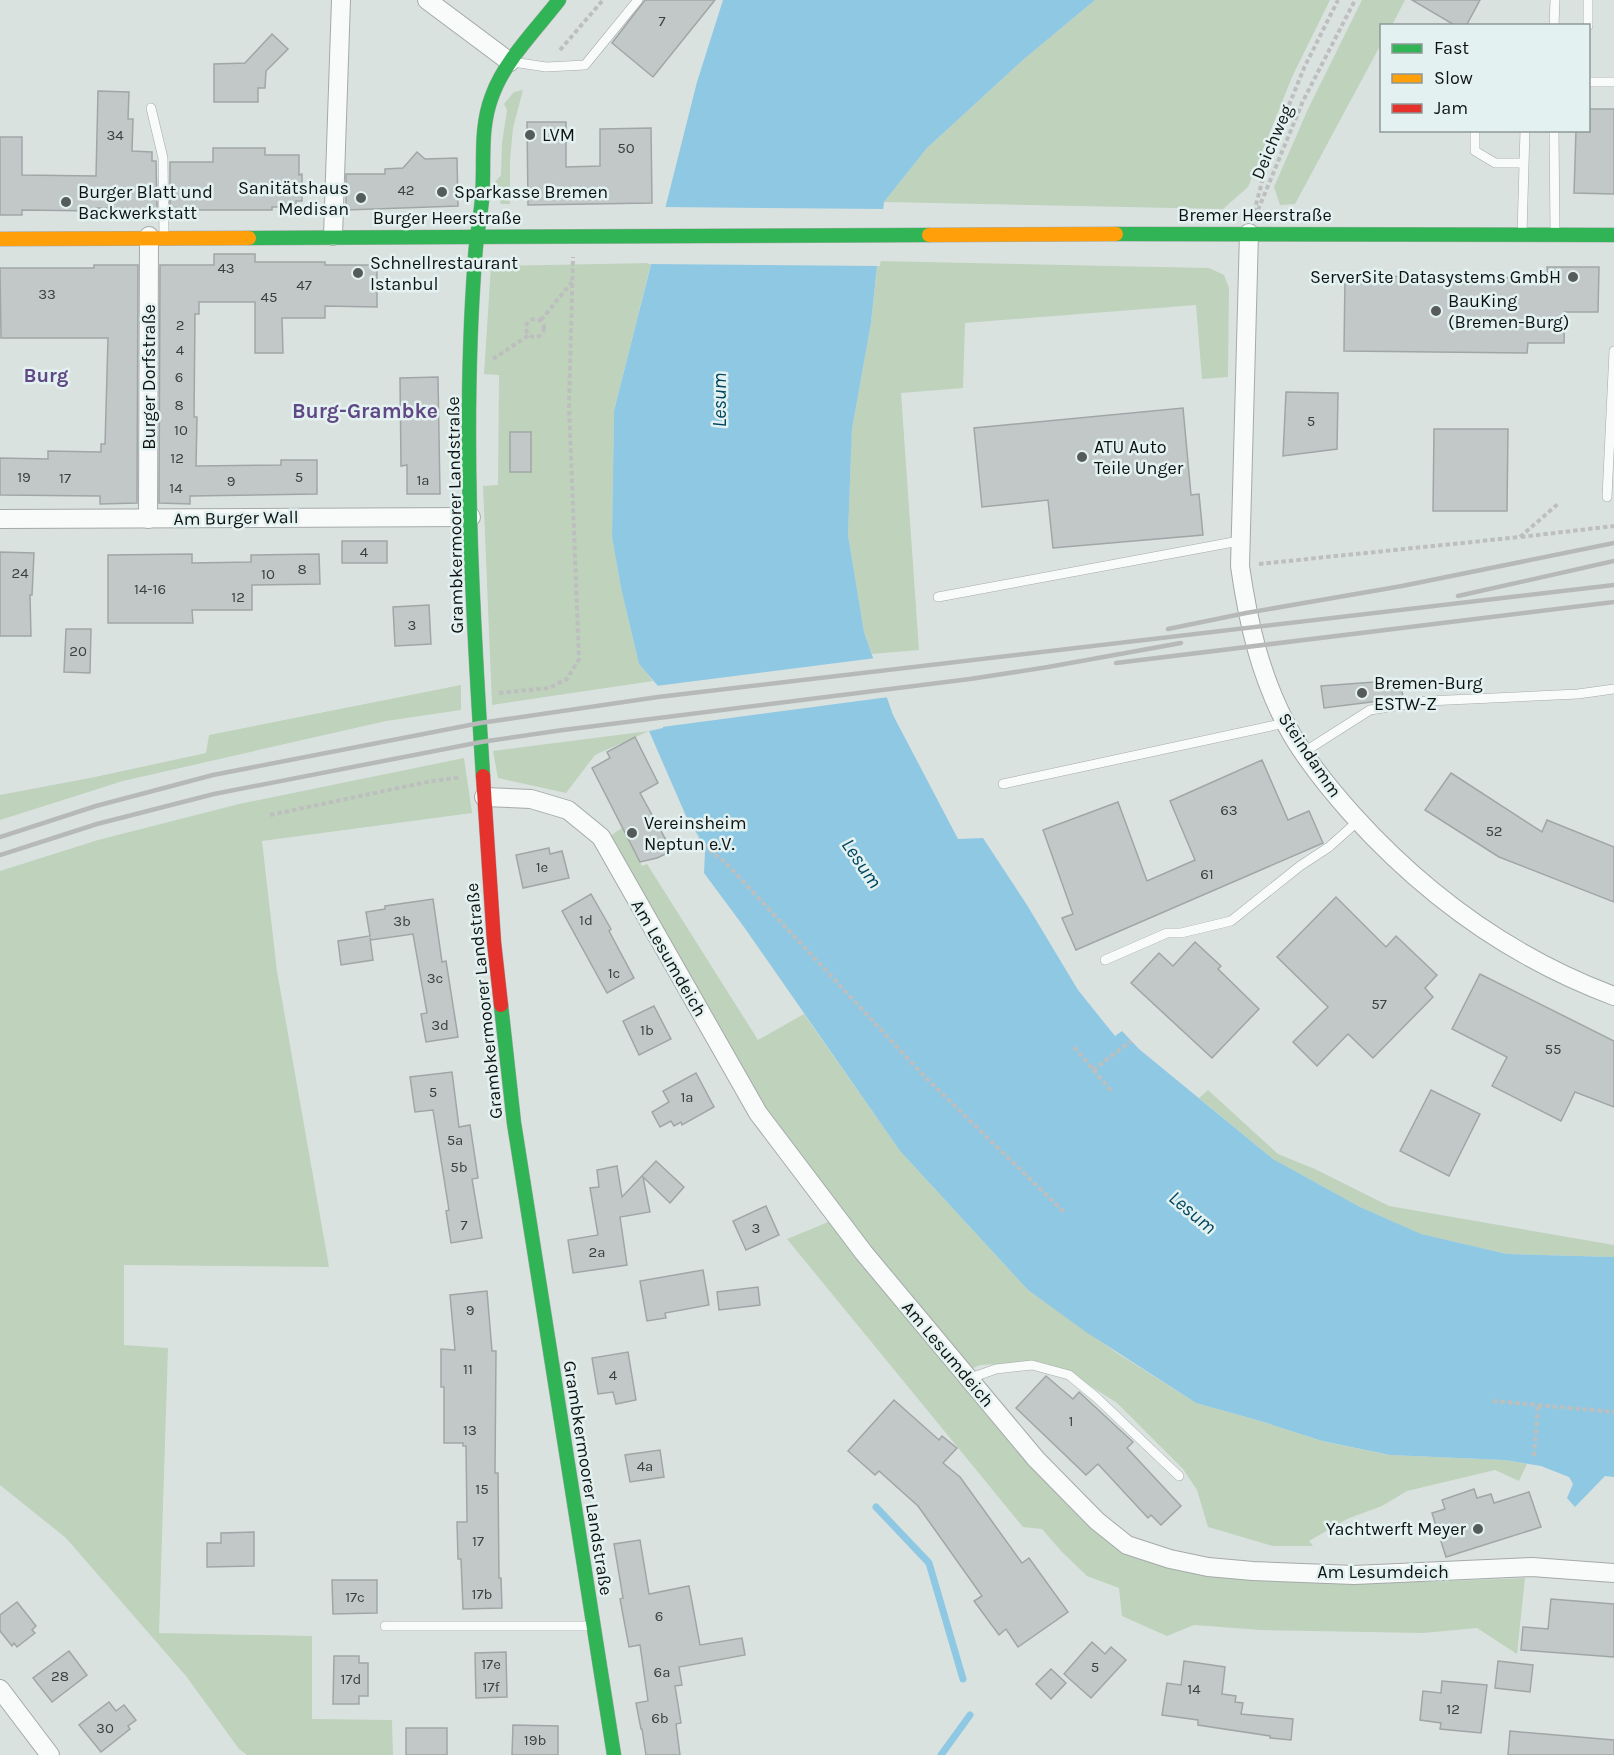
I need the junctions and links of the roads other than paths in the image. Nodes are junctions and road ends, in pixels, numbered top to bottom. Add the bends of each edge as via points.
1 (341, 0) edge
2 (427, 0) edge
3 (560, 0) edge
4 (638, 0) edge
5 (1555, 0) edge
6 (1588, 0) edge
7 (1554, 24) edge
8 (1588, 24) edge
9 (510, 62) junction
10 (1590, 82) edge
11 (1614, 82) edge
12 (151, 108) dead end
13 (1475, 132) edge
14 (1525, 132) edge
15 (1554, 132) edge
16 (1523, 163) junction
17 (1249, 233) junction
18 (1522, 234) junction
19 (1555, 234) junction
20 (895, 235) joint
21 (1614, 235) edge
22 (157, 236) junction
23 (333, 236) junction
24 (478, 237) junction
25 (0, 239) edge
26 (1614, 351) edge
27 (1612, 418) edge
28 (1607, 497) dead end
29 (471, 517) junction
30 (0, 519) edge
31 (148, 519) junction
32 (1239, 540) junction
33 (938, 597) dead end
34 (1614, 689) edge
35 (1286, 723) junction
36 (1304, 752) junction
37 (1003, 784) dead end
38 (484, 797) junction
39 (1358, 821) junction
40 (1105, 960) dead end
41 (1614, 996) edge
42 (968, 1378) junction
43 (1179, 1476) dead end
44 (1614, 1573) edge
45 (385, 1626) dead end
46 (593, 1626) junction
47 (0, 1689) edge
48 (50, 1755) edge
49 (614, 1755) edge

1 - 23 street
2 - 9 street
3 - 9 street, Grambkermoorer Landstraße
4 - 9 lane via 585,65 546,67
5 - 7 lane
6 - 8 lane
9 - 24 street, Grambkermoorer Landstraße via 492,95 483,128
10 - 11 lane
12 - 22 lane via 163,158
13 - 16 lane via 1475,151 1495,163
14 - 16 lane
15 - 19 lane
16 - 18 lane
17 - 18 street, Bremer Heerstraße
17 - 20 street, Bremer Heerstraße
17 - 32 street, Steindamm
18 - 19 street, Bremer Heerstraße
19 - 21 street, Bremer Heerstraße
20 - 24 street, Burger Heerstraße
22 - 23 street, Burger Heerstraße
22 - 25 street, Burger Heerstraße
22 - 31 street, Burger Dorfstraße
23 - 24 street, Burger Heerstraße
24 - 29 street, Grambkermoorer Landstraße via 471,376
26 - 27 lane
27 - 28 lane
29 - 31 street, Am Burger Wall
29 - 38 street, Grambkermoorer Landstraße
30 - 31 street, Am Burger Wall
32 - 33 lane
32 - 35 street, Steindamm via 1246,613 1257,657
34 - 36 lane via 1427,701 1370,710
35 - 36 street, Steindamm
35 - 37 lane
36 - 39 street, Steindamm via 1325,784
38 - 42 street, Am Lesumdeich via 531,799 568,810 601,837 758,1113 864,1253
38 - 46 street, Grambkermoorer Landstraße via 494,942 514,1123
39 - 40 lane via 1231,921 1167,933
39 - 41 street, Steindamm via 1438,896 1477,925 1523,954
42 - 43 lane via 996,1369 1032,1365 1069,1375
42 - 44 street, Am Lesumdeich via 1036,1459 1097,1521 1127,1545 1170,1559 1221,1568 1354,1575 1532,1568
45 - 46 lane
46 - 49 street, Grambkermoorer Landstraße
47 - 48 street

